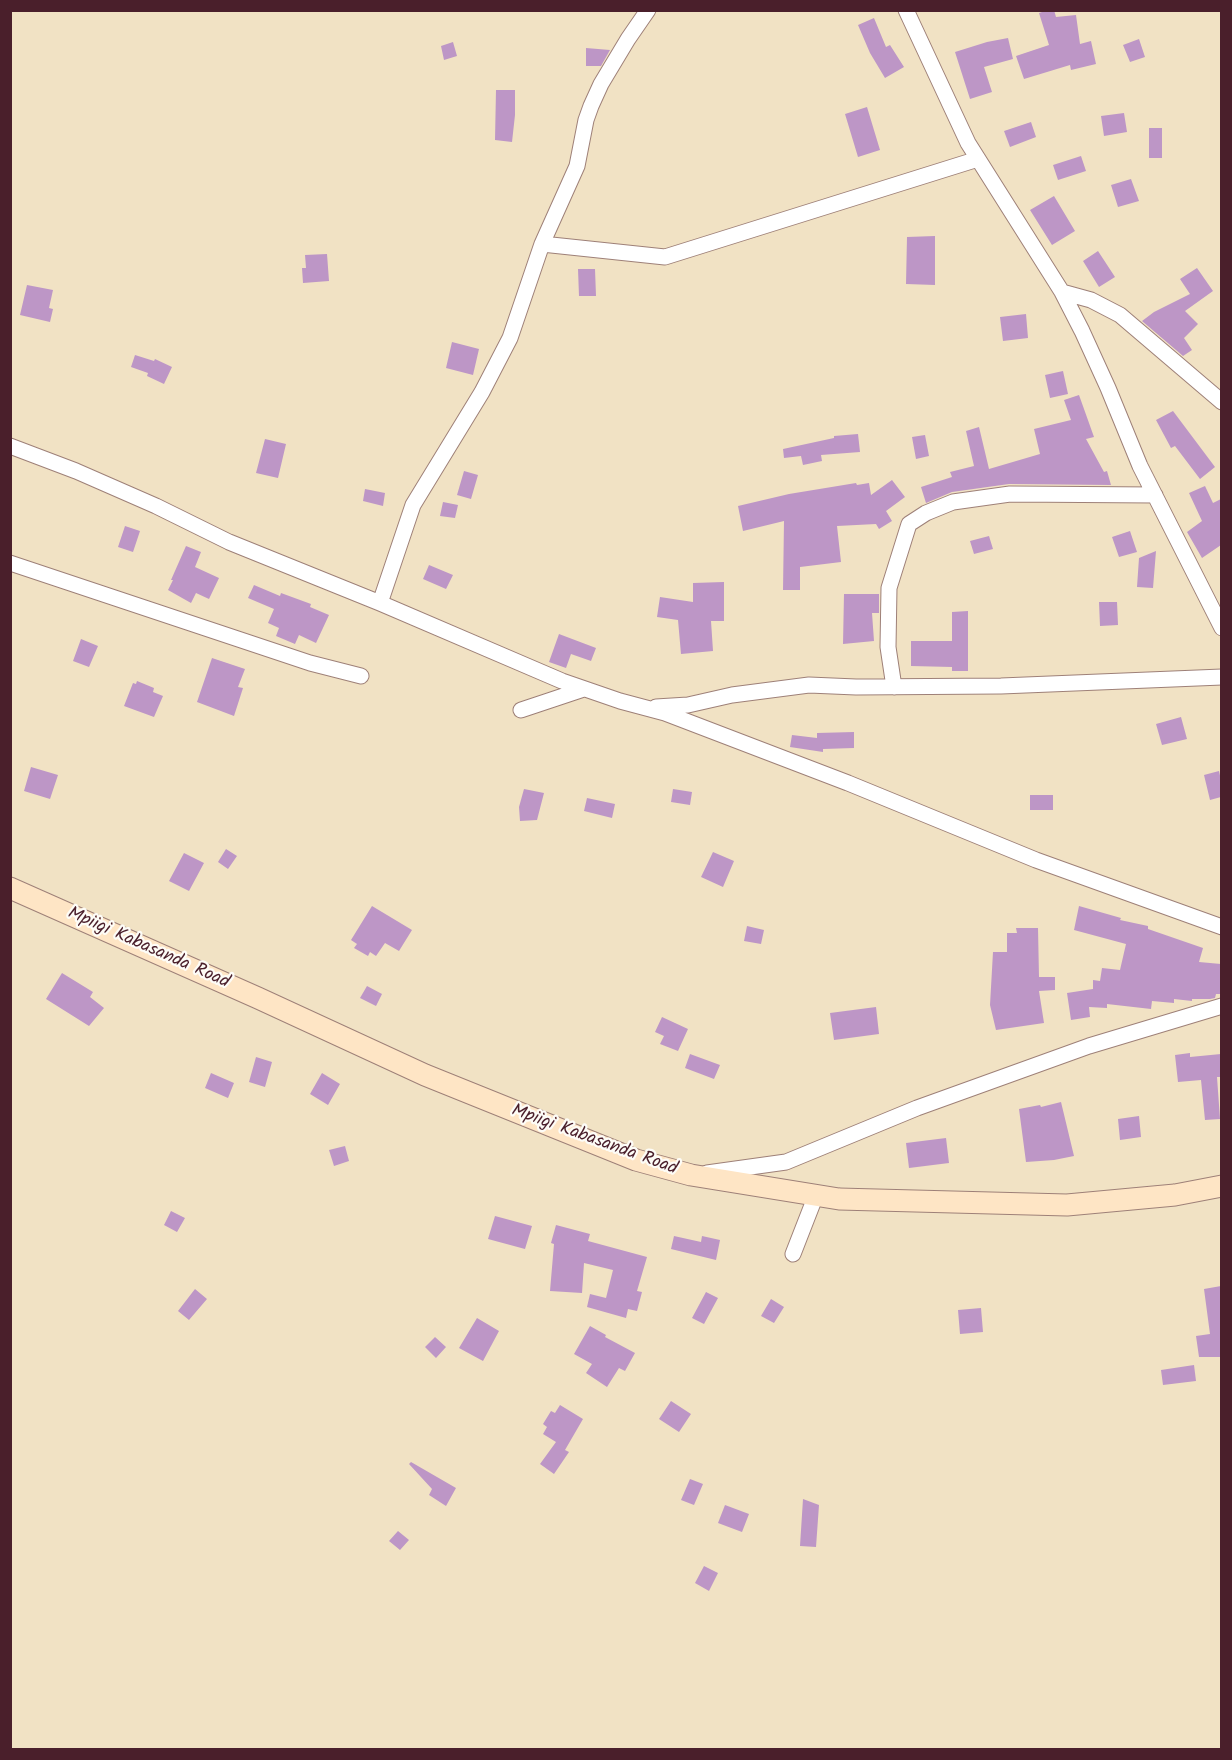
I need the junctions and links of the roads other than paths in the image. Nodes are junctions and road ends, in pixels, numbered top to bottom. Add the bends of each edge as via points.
1 (648, 10) edge
2 (906, 10) edge
3 (978, 159) junction
4 (542, 244) junction
5 (1062, 292) junction
6 (1221, 402) edge
7 (10, 446) edge
8 (1155, 495) junction
9 (10, 563) edge
10 (380, 603) junction
11 (1221, 628) edge
12 (361, 676) dead end
13 (1221, 677) edge
14 (894, 687) junction
15 (584, 688) junction
16 (647, 708) junction
17 (521, 710) dead end
18 (10, 888) edge
19 (1221, 927) edge
20 (1221, 1006) edge
21 (691, 1175) junction
22 (1221, 1186) edge
23 (816, 1195) junction
24 (793, 1254) dead end

1 - 4 street via 591,106 578,166
2 - 3 street
3 - 4 street via 665,257
3 - 5 street
4 - 10 street via 510,338 413,506
5 - 6 street via 1091,300 1120,315
5 - 8 street
7 - 10 street
8 - 11 street
8 - 14 street via 1010,494 953,502 909,524 889,588 888,647
9 - 12 street via 310,663
10 - 15 street
13 - 14 street
14 - 16 street via 809,685
15 - 16 street
15 - 17 street
16 - 19 street via 848,783 1036,861
18 - 21 main road, Mpiigi Kabasanda Road via 425,1075 636,1160
20 - 21 street via 1089,1046 917,1108 786,1162
21 - 23 main road, Mpiigi Kabasanda Road
22 - 23 main road, Mpiigi Kabasanda Road via 1175,1195 1067,1205
23 - 24 street

